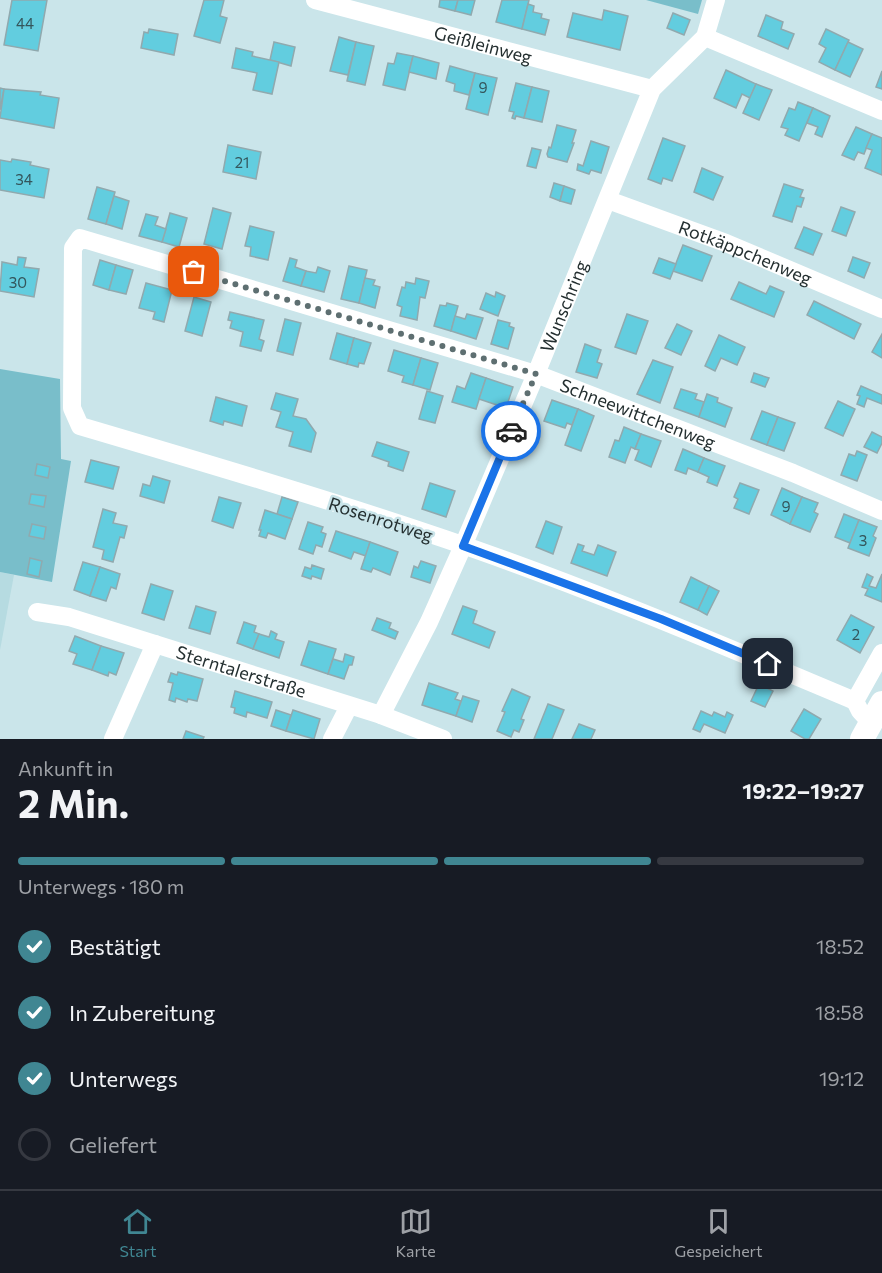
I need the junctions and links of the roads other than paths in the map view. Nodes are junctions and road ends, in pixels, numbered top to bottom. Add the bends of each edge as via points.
1 (716, 0) edge
2 (322, 1) edge
3 (705, 37) junction
4 (652, 89) junction
5 (882, 111) edge
6 (608, 200) junction
7 (80, 237) joint
8 (882, 309) edge
9 (536, 374) junction
10 (882, 511) edge
11 (463, 546) junction
12 (37, 612) dead end
13 (155, 644) junction
14 (882, 653) edge
15 (855, 701) junction
16 (349, 706) junction
17 (381, 715) junction
18 (872, 722) edge
19 (113, 739) edge
20 (332, 739) edge
21 (443, 739) edge

1 - 3 street
2 - 4 street, Geißleinweg
3 - 4 street
3 - 5 street
4 - 6 street, Wunschring
6 - 8 street, Rotkäppchenweg via 726,243
6 - 9 street, Wunschring
7 - 9 street, Schneewittchenweg
7 - 11 street, Rosenrotweg via 73,248 72,408 80,426
9 - 10 street, Schneewittchenweg
9 - 11 street, Wunschring
11 - 15 street, Rosenrotweg via 661,619
11 - 17 street, Wunschring
12 - 13 street, Sterntalerstraße via 69,617
13 - 16 street, Sterntalerstraße
13 - 19 street
14 - 15 street
15 - 18 street
16 - 17 street, Sterntalerstraße
16 - 20 street
17 - 21 street, Sterntalerstraße

